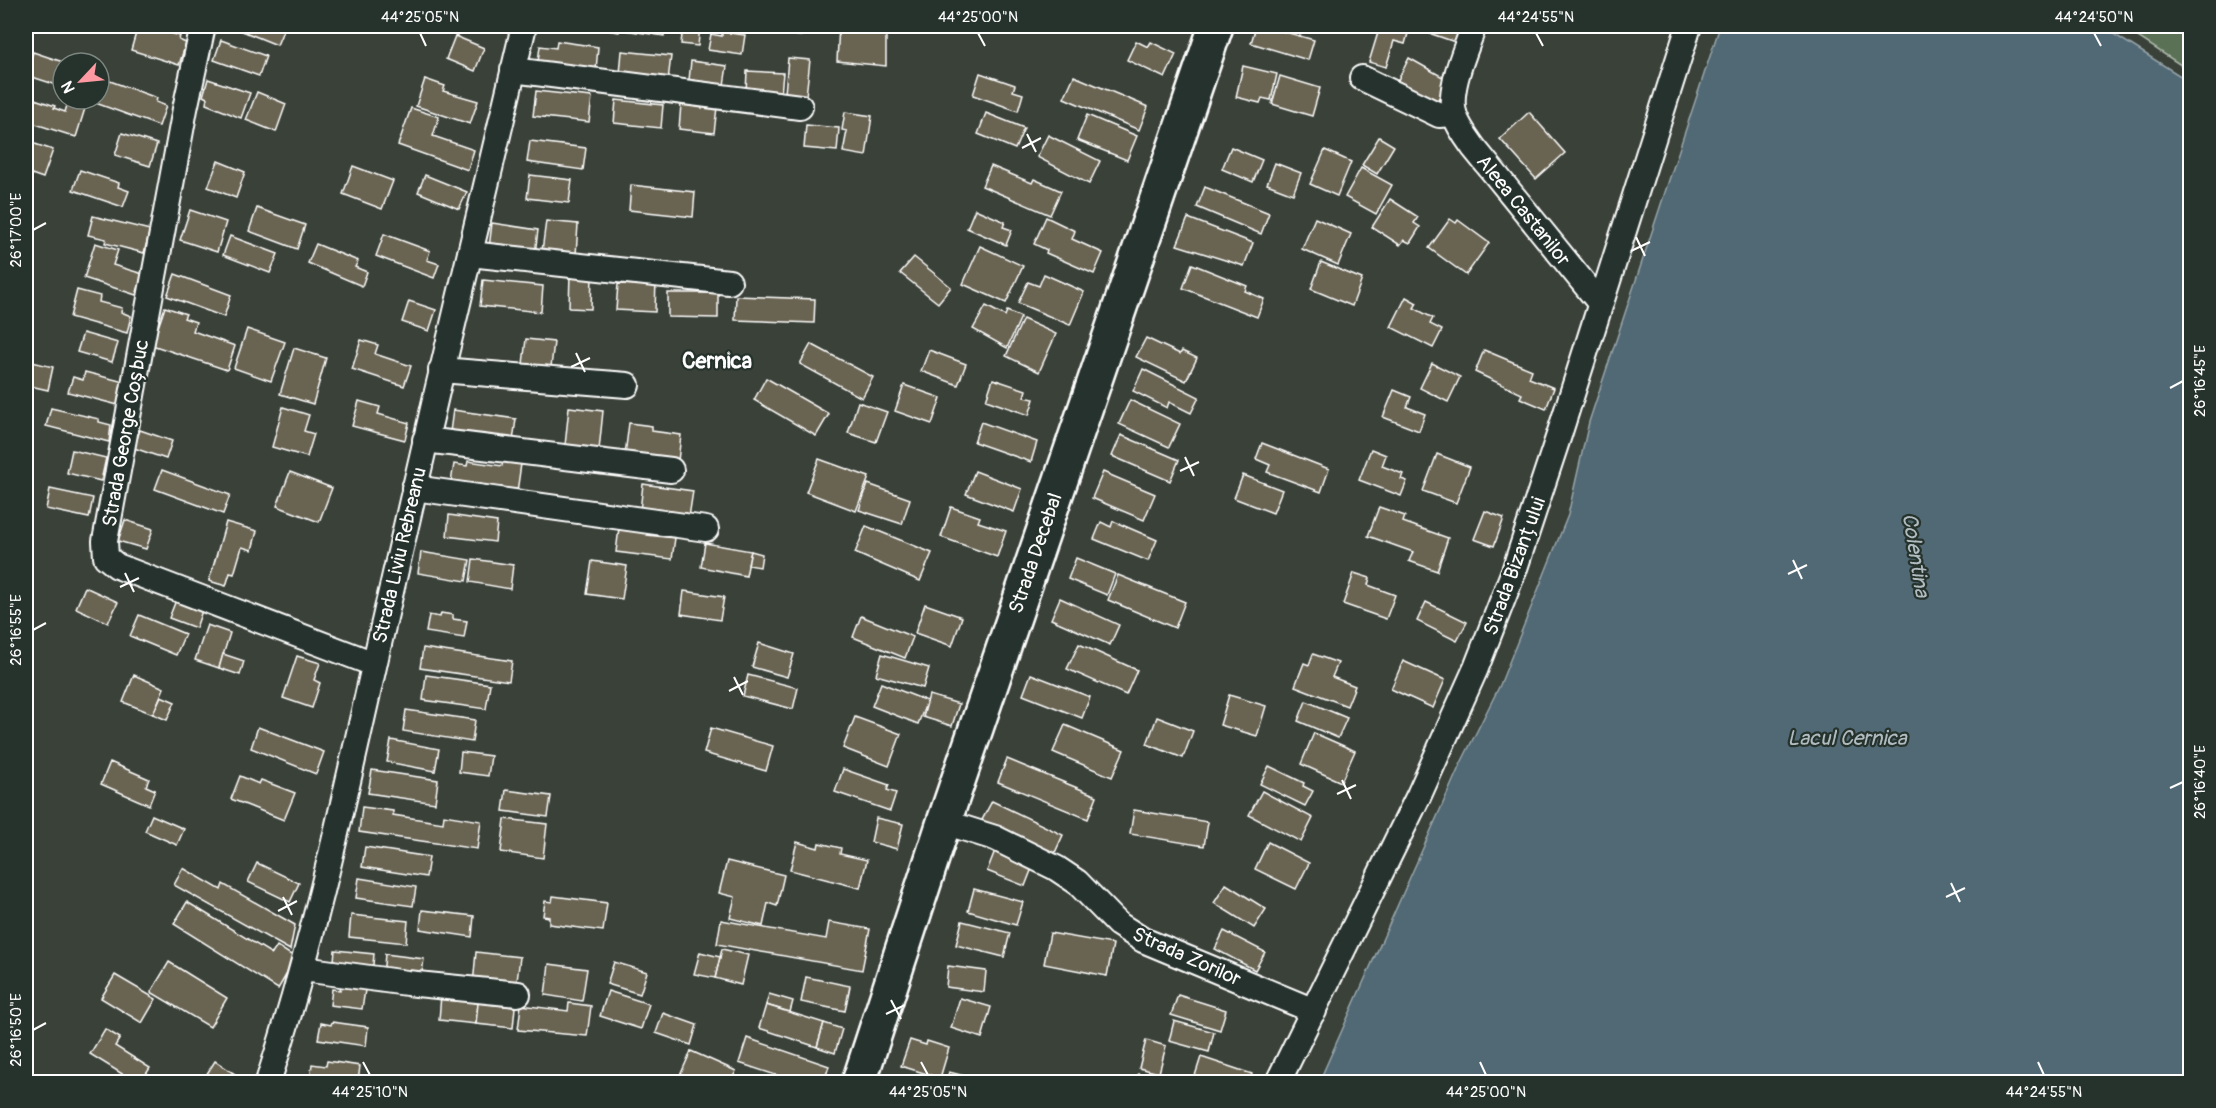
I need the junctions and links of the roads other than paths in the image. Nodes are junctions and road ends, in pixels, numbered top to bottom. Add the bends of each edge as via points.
1 (203, 26) edge
2 (524, 26) edge
3 (1216, 26) edge
4 (1474, 26) edge
5 (1689, 26) edge
6 (513, 70) junction
7 (1362, 78) dead end
8 (800, 107) dead end
9 (1454, 114) junction
10 (470, 254) junction
11 (729, 282) dead end
12 (1600, 303) junction
13 (441, 370) junction
14 (627, 385) dead end
15 (425, 440) junction
16 (671, 470) dead end
17 (414, 488) junction
18 (706, 529) dead end
19 (374, 664) junction
20 (944, 822) junction
21 (303, 969) junction
22 (518, 994) dead end
23 (1314, 1011) junction
24 (268, 1083) edge
25 (859, 1083) edge
26 (1278, 1083) edge

1 - 19 street, Strada George Coșbuc via 184,109 105,541 106,557 117,566
2 - 6 street, Strada Liviu Rebreanu
3 - 20 main road, Strada Decebal
4 - 9 street via 1453,91
5 - 12 street, Strada Bizanțului
6 - 8 street
6 - 10 street, Strada Liviu Rebreanu
7 - 9 street via 1439,115
9 - 12 street, Aleea Castanilor via 1474,148
10 - 11 street
10 - 13 street, Strada Liviu Rebreanu
12 - 23 street, Strada Bizanțului via 1515,568 1476,668
13 - 14 street
13 - 15 street, Strada Liviu Rebreanu
15 - 16 street
15 - 17 street, Strada Liviu Rebreanu
17 - 18 street
17 - 19 street, Strada Liviu Rebreanu
19 - 21 street, Strada Liviu Rebreanu
20 - 23 street, Strada Zorilor via 995,838 1056,868 1077,882 1118,924 1143,940
20 - 25 main road, Strada Decebal
21 - 22 street
21 - 24 street, Strada Liviu Rebreanu
23 - 26 street, Strada Bizanțului

